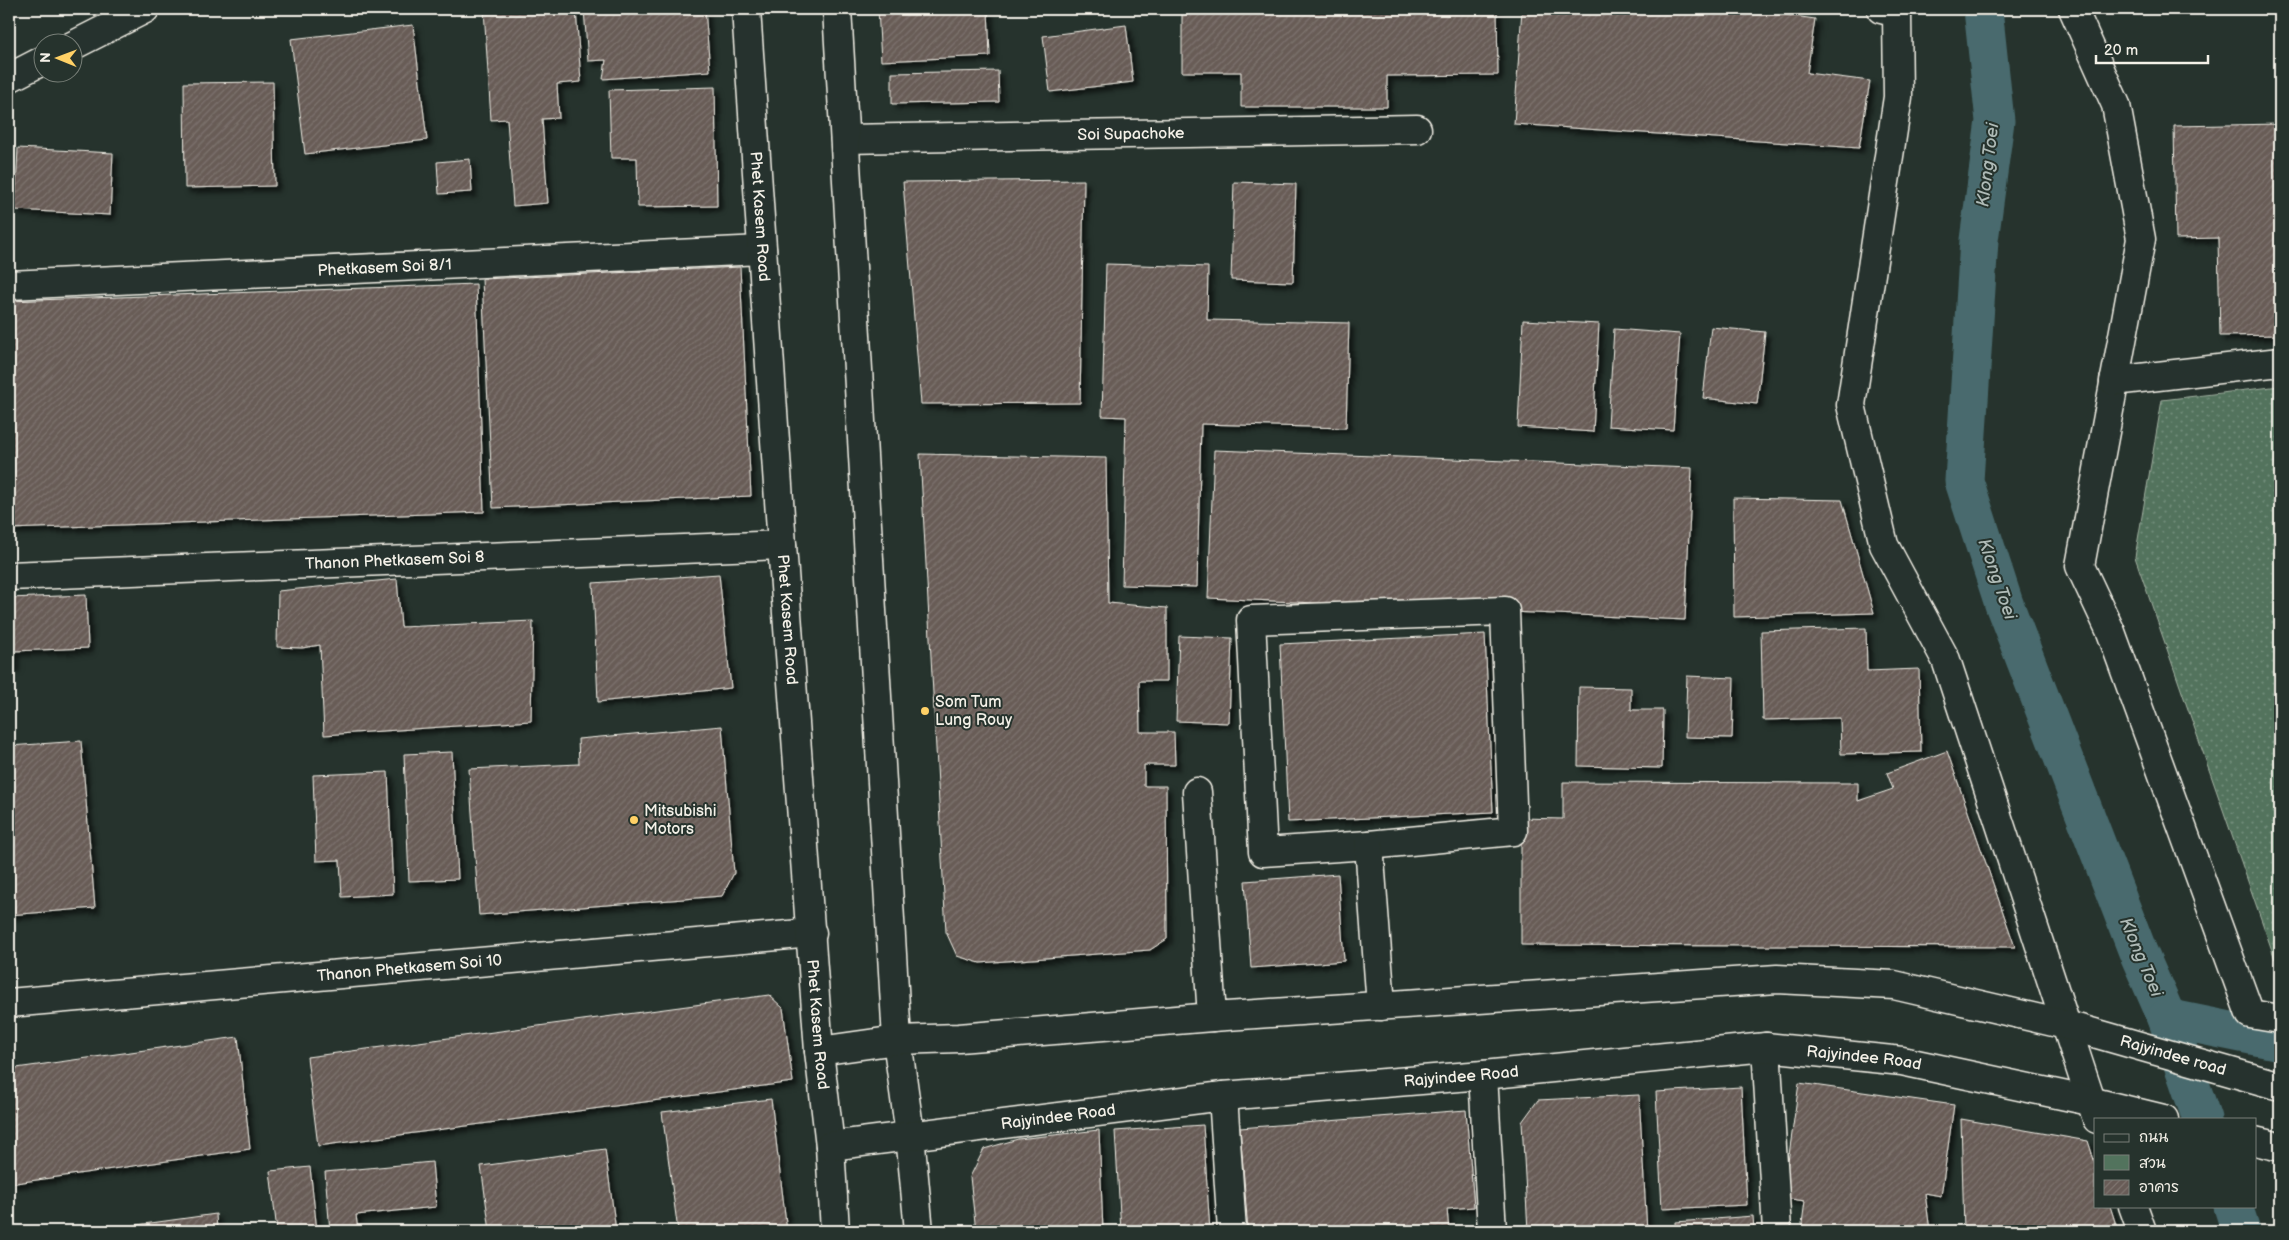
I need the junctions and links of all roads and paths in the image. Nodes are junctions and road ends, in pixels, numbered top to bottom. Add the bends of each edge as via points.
1 (146, 9) edge
2 (746, 9) edge
3 (837, 9) edge
4 (1881, 9) edge
5 (2072, 9) edge
6 (82, 41) edge
7 (32, 66) edge
8 (9, 78) edge
9 (1417, 128) dead end
10 (844, 139) junction
11 (762, 250) junction
12 (9, 285) edge
13 (2280, 362) edge
14 (2114, 381) junction
15 (782, 545) junction
16 (9, 576) edge
17 (1197, 792) dead end
18 (1369, 845) junction
19 (812, 933) junction
20 (9, 1003) edge
21 (1381, 1006) junction
22 (1212, 1016) junction
23 (2280, 1019) edge
24 (2066, 1025) junction
25 (897, 1040) junction
26 (1766, 1047) junction
27 (819, 1051) junction
28 (1483, 1075) junction
29 (2280, 1086) edge
30 (1223, 1096) junction
31 (2093, 1110) edge
32 (2156, 1118) edge
33 (910, 1135) junction
34 (2256, 1141) edge
35 (830, 1146) junction
36 (2280, 1147) edge
37 (2134, 1208) edge
38 (835, 1231) edge
39 (919, 1231) edge
40 (1232, 1231) edge
41 (1492, 1231) edge
42 (1777, 1231) edge
43 (2142, 1231) edge

1 - 6 street
2 - 11 street, Phet Kasem Road
3 - 10 street
4 - 24 street via 1898,13 1898,96 1851,405 1884,545 1946,660
5 - 14 street via 2116,105 2141,238
7 - 8 street
9 - 10 street, Soi Supachoke
10 - 25 street
11 - 12 street, Phetkasem Soi 8/1
11 - 15 street, Phet Kasem Road
13 - 14 street
14 - 23 street via 2080,566 2111,632 2250,1014
15 - 16 street, Thanon Phetkasem Soi 8
15 - 19 street, Phet Kasem Road
17 - 22 street
18 - 18 street via 1263,852 1251,620 1504,611 1513,831
18 - 21 street
19 - 20 street, Thanon Phetkasem Soi 10
19 - 27 street, Phet Kasem Road
21 - 22 street
21 - 24 street via 1777,979 1894,985
22 - 25 street via 959,1038
24 - 29 street, Rajyindee road
24 - 31 street
25 - 27 street
25 - 33 street
26 - 28 street, Rajyindee Road
26 - 31 street, Rajyindee Road via 1902,1062
26 - 42 street
27 - 35 street, Phet Kasem Road
28 - 30 street, Rajyindee Road
28 - 41 street
30 - 33 street, Rajyindee Road
30 - 40 street
31 - 32 street, Rajyindee Road
33 - 35 street, Rajyindee Road
33 - 39 street
34 - 36 street
35 - 38 street, Phet Kasem Road
37 - 43 street

